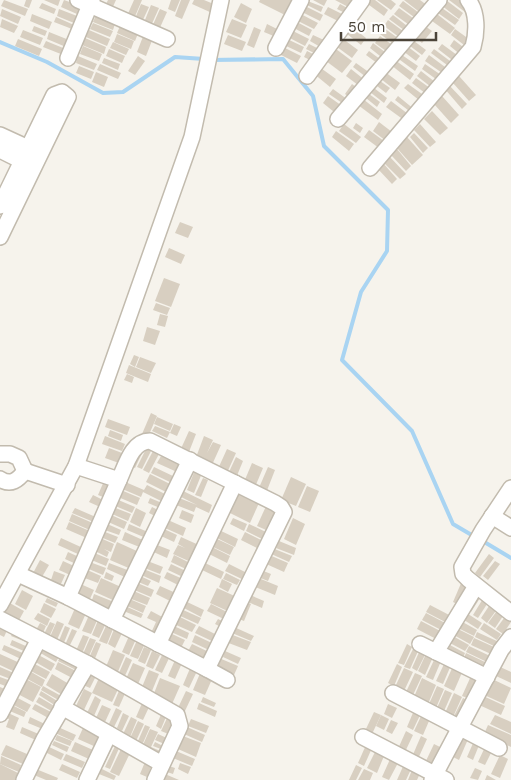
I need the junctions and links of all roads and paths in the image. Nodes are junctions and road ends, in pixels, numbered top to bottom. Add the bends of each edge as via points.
1 (301, 0) edge
2 (362, 0) edge
3 (439, 0) edge
4 (468, 0) edge
5 (219, 1) edge
6 (87, 2) edge
7 (167, 40) dead end
8 (276, 48) dead end
9 (68, 58) dead end
10 (307, 76) dead end
11 (338, 119) dead end
12 (0, 134) edge
13 (0, 150) edge
14 (31, 157) junction
15 (370, 168) dead end
16 (0, 206) edge
17 (0, 237) edge
18 (0, 454) edge
19 (190, 460) junction
20 (76, 466) junction
21 (26, 471) junction
22 (0, 479) edge
23 (119, 480) junction
24 (235, 483) junction
25 (67, 484) junction
26 (511, 488) edge
27 (492, 516) junction
28 (511, 528) edge
29 (18, 574) junction
30 (476, 586) junction
31 (68, 597) junction
32 (0, 605) edge
33 (511, 613) edge
34 (0, 619) edge
35 (112, 620) junction
36 (511, 637) edge
37 (39, 639) junction
38 (158, 644) junction
39 (420, 644) dead end
40 (436, 652) junction
41 (88, 664) junction
42 (207, 669) junction
43 (487, 677) junction
44 (227, 680) dead end
45 (393, 692) dead end
46 (62, 707) junction
47 (0, 714) edge
48 (461, 727) junction
49 (109, 734) junction
50 (363, 737) dead end
51 (499, 748) dead end
52 (162, 764) junction
53 (438, 778) edge
54 (90, 779) edge
55 (24, 780) edge
56 (154, 780) edge

1 - 8 street
2 - 10 street
3 - 11 street
4 - 15 street via 476,32 473,47
5 - 20 street via 192,137
6 - 7 street
6 - 9 street
12 - 14 street
13 - 14 street
14 - 16 street
14 - 17 street
18 - 21 street via 19,458
19 - 23 street via 150,441 142,441 136,446
19 - 24 street
19 - 35 street
20 - 23 street
20 - 25 street
21 - 22 street via 15,481
21 - 25 street
23 - 31 street
24 - 38 street
24 - 42 street via 281,507 284,512
25 - 29 street
26 - 27 street
27 - 28 street
27 - 30 street via 462,567 463,574
29 - 31 street
29 - 32 street
30 - 33 street
30 - 40 street
31 - 35 street
34 - 37 street
35 - 38 street
36 - 43 street
37 - 41 street
37 - 47 street
38 - 42 street
39 - 40 street
40 - 43 street
41 - 46 street
41 - 52 street via 177,715 180,726
42 - 44 street
43 - 48 street
45 - 48 street
46 - 49 street
46 - 55 street
48 - 51 street
48 - 53 street
49 - 52 street
49 - 54 street
50 - 53 street
52 - 56 street

